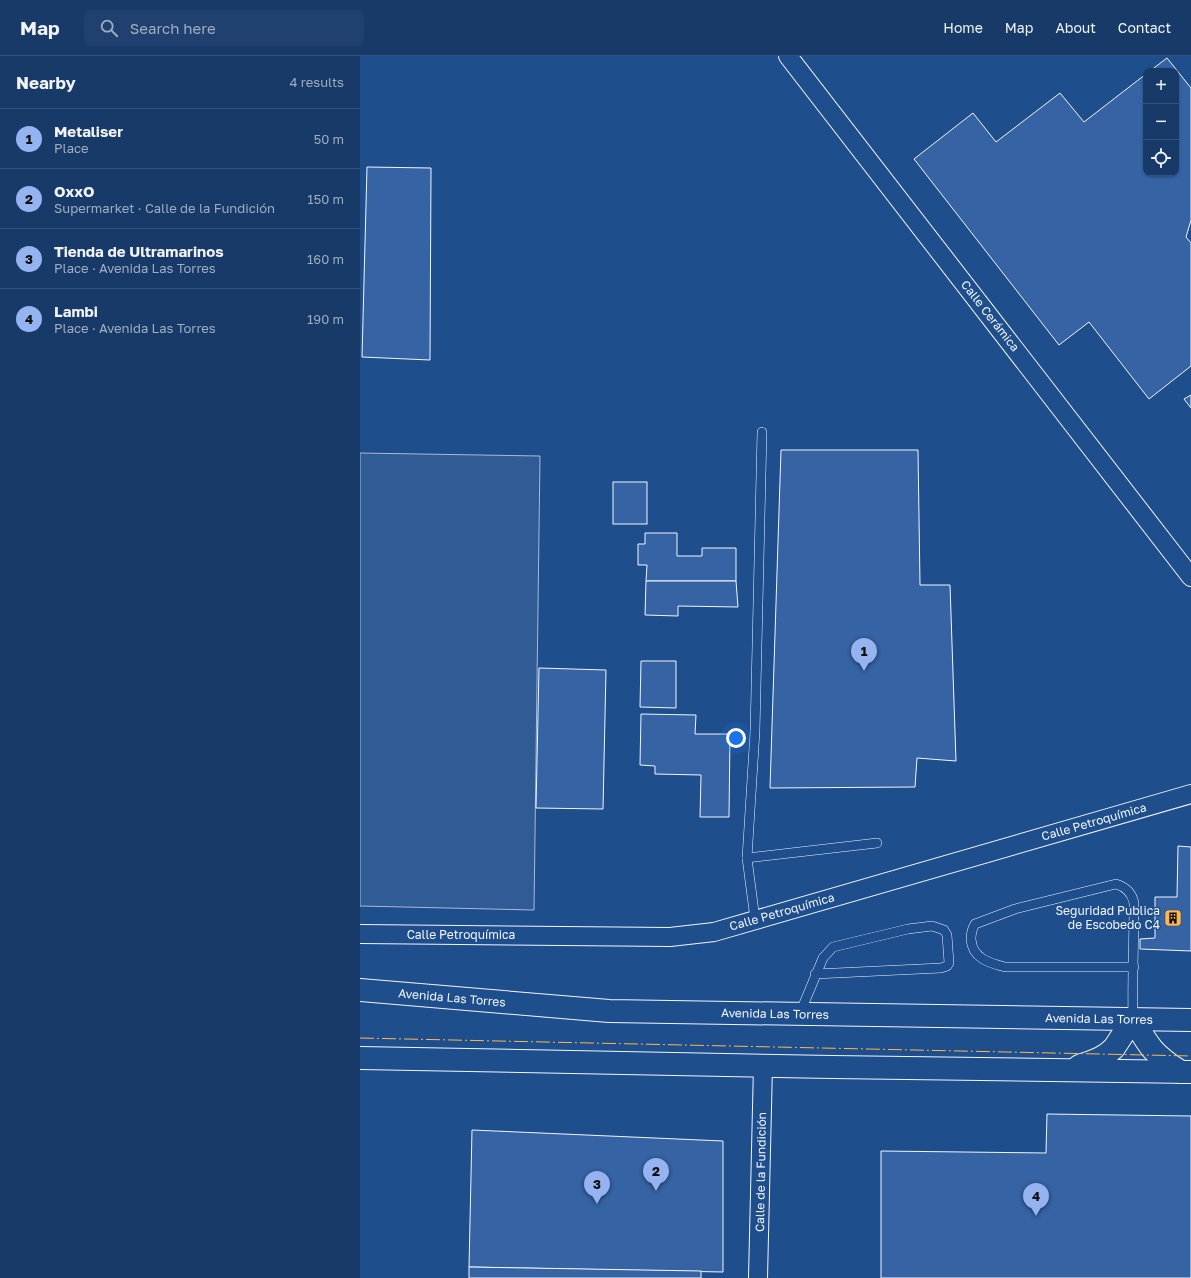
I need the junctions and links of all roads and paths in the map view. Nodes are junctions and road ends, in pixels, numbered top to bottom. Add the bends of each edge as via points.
1 (788, 56) edge
2 (762, 432) dead end
3 (1191, 577) edge
4 (1191, 794) edge
5 (876, 843) dead end
6 (747, 858) junction
7 (756, 919) junction
8 (360, 934) edge
9 (1134, 967) junction
10 (816, 974) junction
11 (360, 990) edge
12 (799, 1014) junction
13 (1133, 1020) junction
14 (1191, 1020) edge
15 (360, 1058) edge
16 (763, 1065) junction
17 (1070, 1070) junction
18 (1186, 1072) edge
19 (758, 1278) edge

1 - 3 street, Calle Cerámica
2 - 6 lane via 755,731
4 - 7 street, Calle Petroquímica
5 - 6 lane
6 - 7 lane
7 - 8 street, Calle Petroquímica via 714,932 670,937
9 - 9 lane via 1134,903 1132,896 1123,886 1116,884 1015,909 976,924 972,930 975,953 990,963 1005,967
9 - 13 lane
10 - 10 lane via 827,952 845,943 932,926 944,930 947,935 949,963 941,968
10 - 12 lane
11 - 12 main road, Avenida Las Torres via 609,1011
12 - 13 main road, Avenida Las Torres
13 - 14 main road, Avenida Las Torres
13 - 17 main road via 1110,1052 1101,1059
13 - 18 main road via 1152,1050 1163,1060
15 - 16 main road
16 - 17 main road
16 - 19 street, Calle de la Fundición
17 - 18 main road

